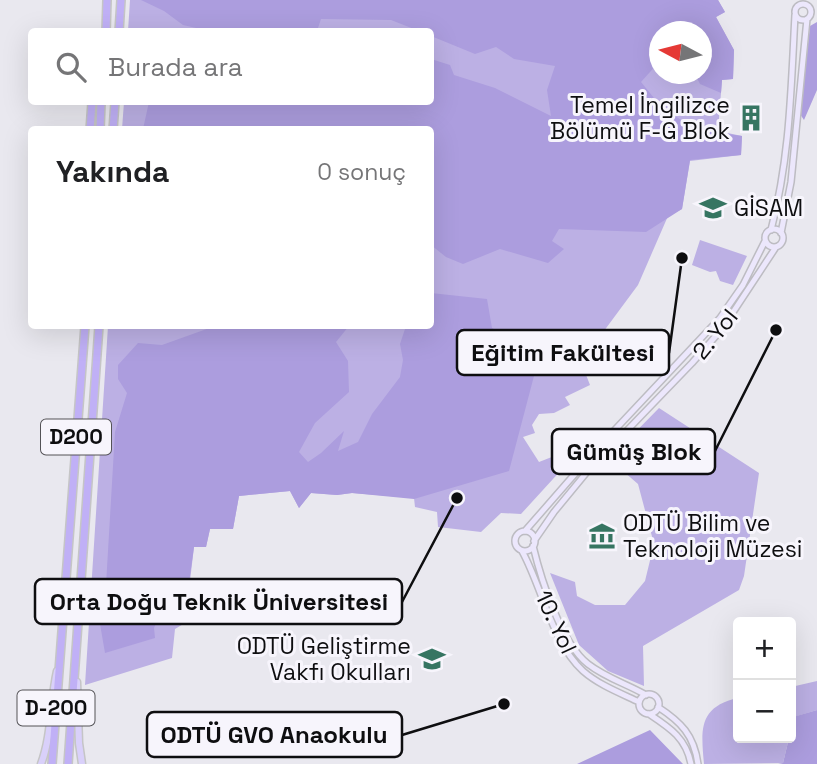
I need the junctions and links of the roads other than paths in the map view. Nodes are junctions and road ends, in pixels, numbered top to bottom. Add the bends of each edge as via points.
1 (107, 0) edge
2 (121, 0) edge
3 (791, 0) edge
4 (802, 2) edge
5 (795, 13) junction
6 (807, 19) junction
7 (106, 28) edge
8 (119, 28) edge
9 (92, 105) edge
10 (101, 105) edge
11 (114, 105) edge
12 (90, 126) edge
13 (100, 126) edge
14 (113, 126) edge
15 (771, 230) junction
16 (781, 233) junction
17 (765, 241) junction
18 (776, 247) junction
19 (84, 329) edge
20 (99, 329) edge
21 (684, 358) junction
22 (692, 363) junction
23 (86, 516) joint
24 (525, 531) junction
25 (70, 536) joint
26 (534, 543) junction
27 (522, 551) junction
28 (61, 652) junction
29 (76, 669) junction
30 (646, 695) junction
31 (639, 702) junction
32 (658, 707) junction
33 (649, 714) junction
34 (41, 764) edge
35 (52, 764) edge
36 (68, 764) edge
37 (82, 764) edge
38 (691, 764) edge
39 (698, 764) edge

1 - 7 highway
2 - 8 highway
3 - 5 street, 2. Yol
4 - 5 street, 2. Yol
4 - 6 street, 2. Yol via 811,12
5 - 6 street via 800,20
5 - 15 street, 2. Yol via 789,140
6 - 16 street, 2. Yol via 791,182
9 - 12 highway
10 - 13 highway
11 - 14 highway
15 - 16 street
15 - 17 street, 2. Yol
16 - 18 street, 2. Yol via 782,241
17 - 18 street
17 - 21 street, 2. Yol via 732,302
18 - 22 street, 2. Yol via 735,312
19 - 25 highway, D200
20 - 23 highway, D200
21 - 22 street
21 - 24 street, 2. Yol
22 - 26 street, 2. Yol via 587,472
23 - 29 highway, D-200
24 - 26 street via 533,535
24 - 27 street via 515,540
25 - 28 highway, D-200
26 - 27 street
26 - 30 street, 10. Yol via 556,612 575,650 610,678
27 - 31 street, 10. Yol via 576,663 596,680
28 - 34 main road
28 - 35 highway, D-200
29 - 36 highway, D-200
29 - 37 main road
30 - 31 street
30 - 32 street, 10. Yol via 655,698
31 - 33 street, 10. Yol
32 - 33 street
32 - 39 street, 10. Yol via 677,719 687,733
33 - 38 street, 10. Yol via 686,745

